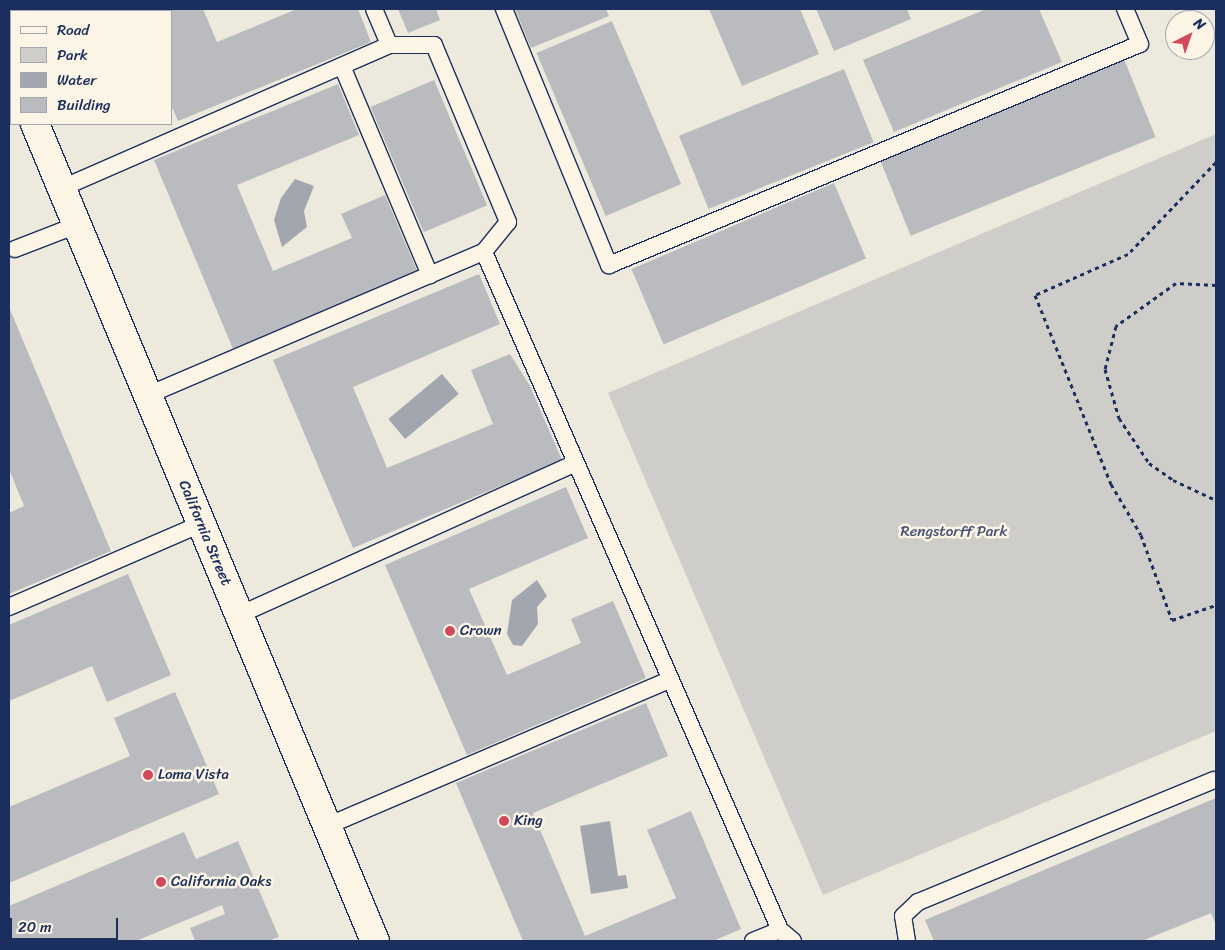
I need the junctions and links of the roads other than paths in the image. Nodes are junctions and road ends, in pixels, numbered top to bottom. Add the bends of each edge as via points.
1 (374, 9) edge
2 (504, 9) edge
3 (1125, 9) edge
4 (389, 45) junction
5 (342, 66) junction
6 (35, 125) edge
7 (62, 188) junction
8 (77, 225) junction
9 (15, 249) dead end
10 (484, 252) junction
11 (430, 275) junction
12 (148, 396) junction
13 (575, 463) junction
14 (201, 524) junction
15 (9, 608) edge
16 (239, 615) junction
17 (668, 680) junction
18 (1214, 780) dead end
19 (327, 826) junction
20 (780, 930) junction
21 (375, 941) edge
22 (753, 941) edge
23 (793, 941) edge
24 (907, 941) edge

1 - 4 lane
2 - 3 lane via 608,265 1140,44
4 - 5 lane
4 - 10 lane via 434,45 508,222
5 - 7 lane
5 - 11 lane
6 - 7 main road, California Street
7 - 8 main road, California Street
8 - 9 lane
8 - 12 main road, California Street
10 - 11 lane
10 - 13 lane
11 - 12 lane
12 - 14 main road, California Street
13 - 16 lane
13 - 17 lane
14 - 15 lane
14 - 16 main road, California Street
16 - 19 main road, California Street
17 - 19 lane
17 - 20 lane
18 - 24 lane via 918,902 903,916
19 - 21 main road, California Street
20 - 22 lane
20 - 23 lane

